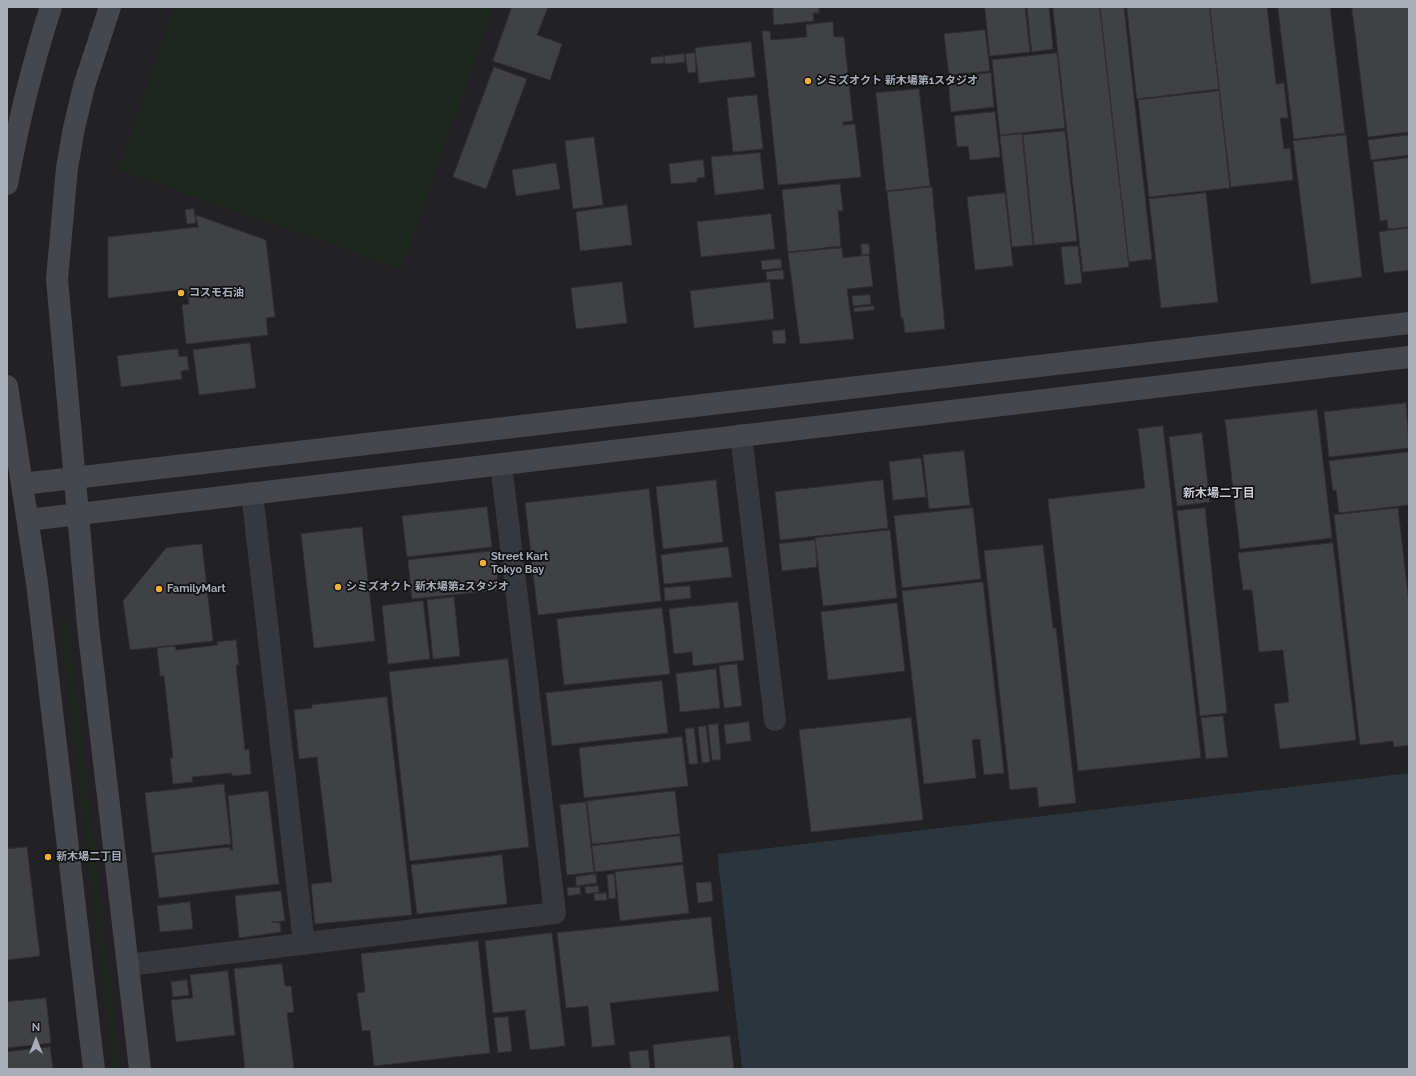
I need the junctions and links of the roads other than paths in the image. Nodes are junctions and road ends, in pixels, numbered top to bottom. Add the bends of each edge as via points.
1 (51, 7) edge
2 (110, 7) edge
3 (7, 184) edge
4 (1409, 323) edge
5 (1409, 357) edge
6 (1084, 361) junction
7 (7, 386) edge
8 (1088, 396) junction
9 (741, 435) junction
10 (501, 464) junction
11 (75, 477) junction
12 (22, 484) junction
13 (252, 493) junction
14 (78, 514) junction
15 (28, 520) junction
16 (775, 720) dead end
17 (304, 944) junction
18 (128, 965) junction
19 (94, 1069) edge
20 (140, 1069) edge

1 - 3 street via 37,50 18,126
2 - 11 street via 84,86 74,128 61,220 57,279
4 - 6 street
5 - 8 street
6 - 8 street
6 - 11 street
7 - 12 street
8 - 9 street
9 - 10 street
9 - 16 street
10 - 13 street
10 - 17 street via 555,912
11 - 12 street
11 - 14 street
12 - 15 street
13 - 14 street
13 - 17 street
14 - 15 street
14 - 18 street via 88,626
15 - 19 street
17 - 18 street
18 - 20 street

